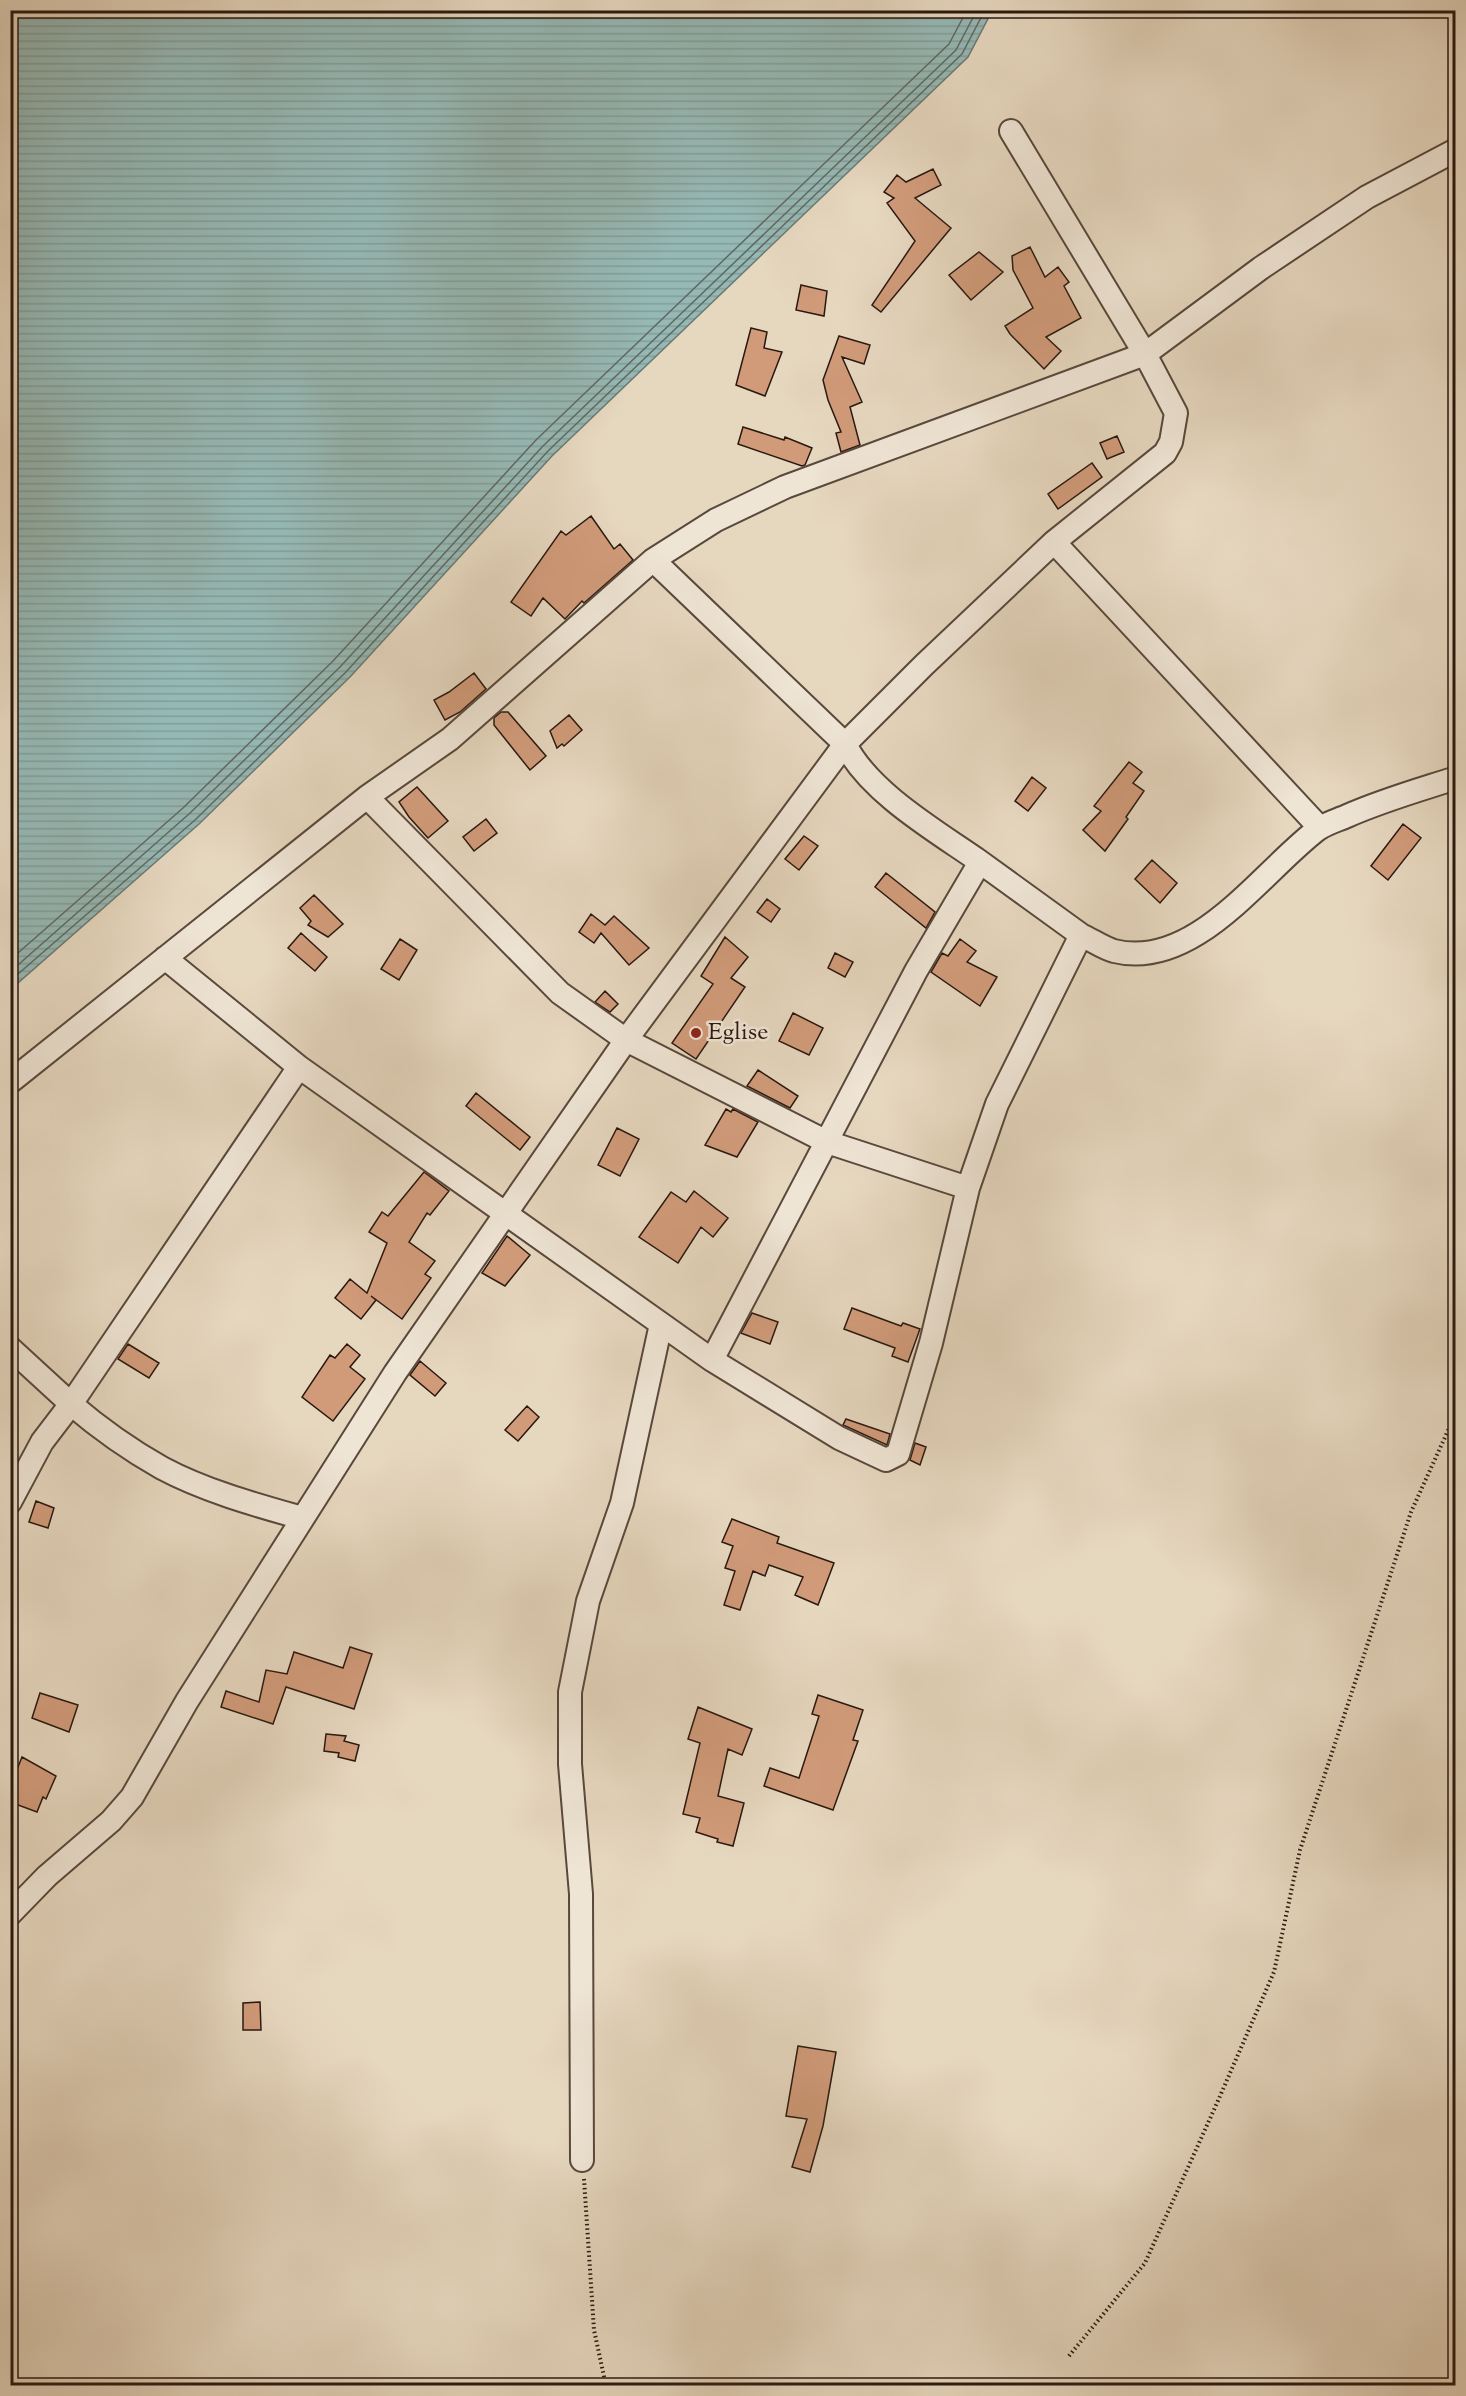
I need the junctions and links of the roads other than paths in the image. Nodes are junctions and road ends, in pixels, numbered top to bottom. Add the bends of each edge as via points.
1 (1011, 131) dead end
2 (1455, 150) edge
3 (1145, 354) junction
4 (1054, 542) junction
5 (653, 560) junction
6 (845, 744) junction
7 (1455, 778) edge
8 (367, 797) junction
9 (1320, 828) junction
10 (980, 862) junction
11 (1081, 935) junction
12 (165, 958) junction
13 (626, 1040) junction
14 (299, 1067) junction
15 (10, 1082) edge
16 (826, 1142) junction
17 (968, 1188) junction
18 (506, 1215) junction
19 (661, 1324) junction
20 (10, 1348) edge
21 (712, 1360) junction
22 (71, 1404) junction
23 (10, 1502) edge
24 (302, 1518) junction
25 (10, 1914) edge
26 (582, 2160) road end

1 - 3 street
2 - 3 street via 1367,197 1261,268
3 - 4 street via 1176,413 1171,442 1165,453
3 - 5 street via 785,487 716,520
4 - 6 street
4 - 9 street
5 - 6 street
5 - 8 street via 450,739
6 - 10 street via 865,773 901,807
6 - 13 street
7 - 9 street via 1387,798
8 - 12 street
8 - 13 street via 560,993
9 - 11 street via 1205,930 1181,944 1132,953 1113,951
10 - 11 street
10 - 16 street via 916,971
11 - 17 street via 997,1104
12 - 14 street
12 - 15 street
13 - 16 street
13 - 18 street
14 - 18 street
14 - 22 street
16 - 17 street
16 - 21 street
17 - 21 street via 931,1343 893,1458 886,1460 850,1443
18 - 19 street
18 - 24 street via 395,1373
19 - 21 street
19 - 26 street via 622,1503 588,1601 570,1692 570,1764 581,1894
20 - 22 street
22 - 23 street via 42,1442
22 - 24 street via 95,1425 164,1468 237,1499
24 - 25 street via 132,1797

